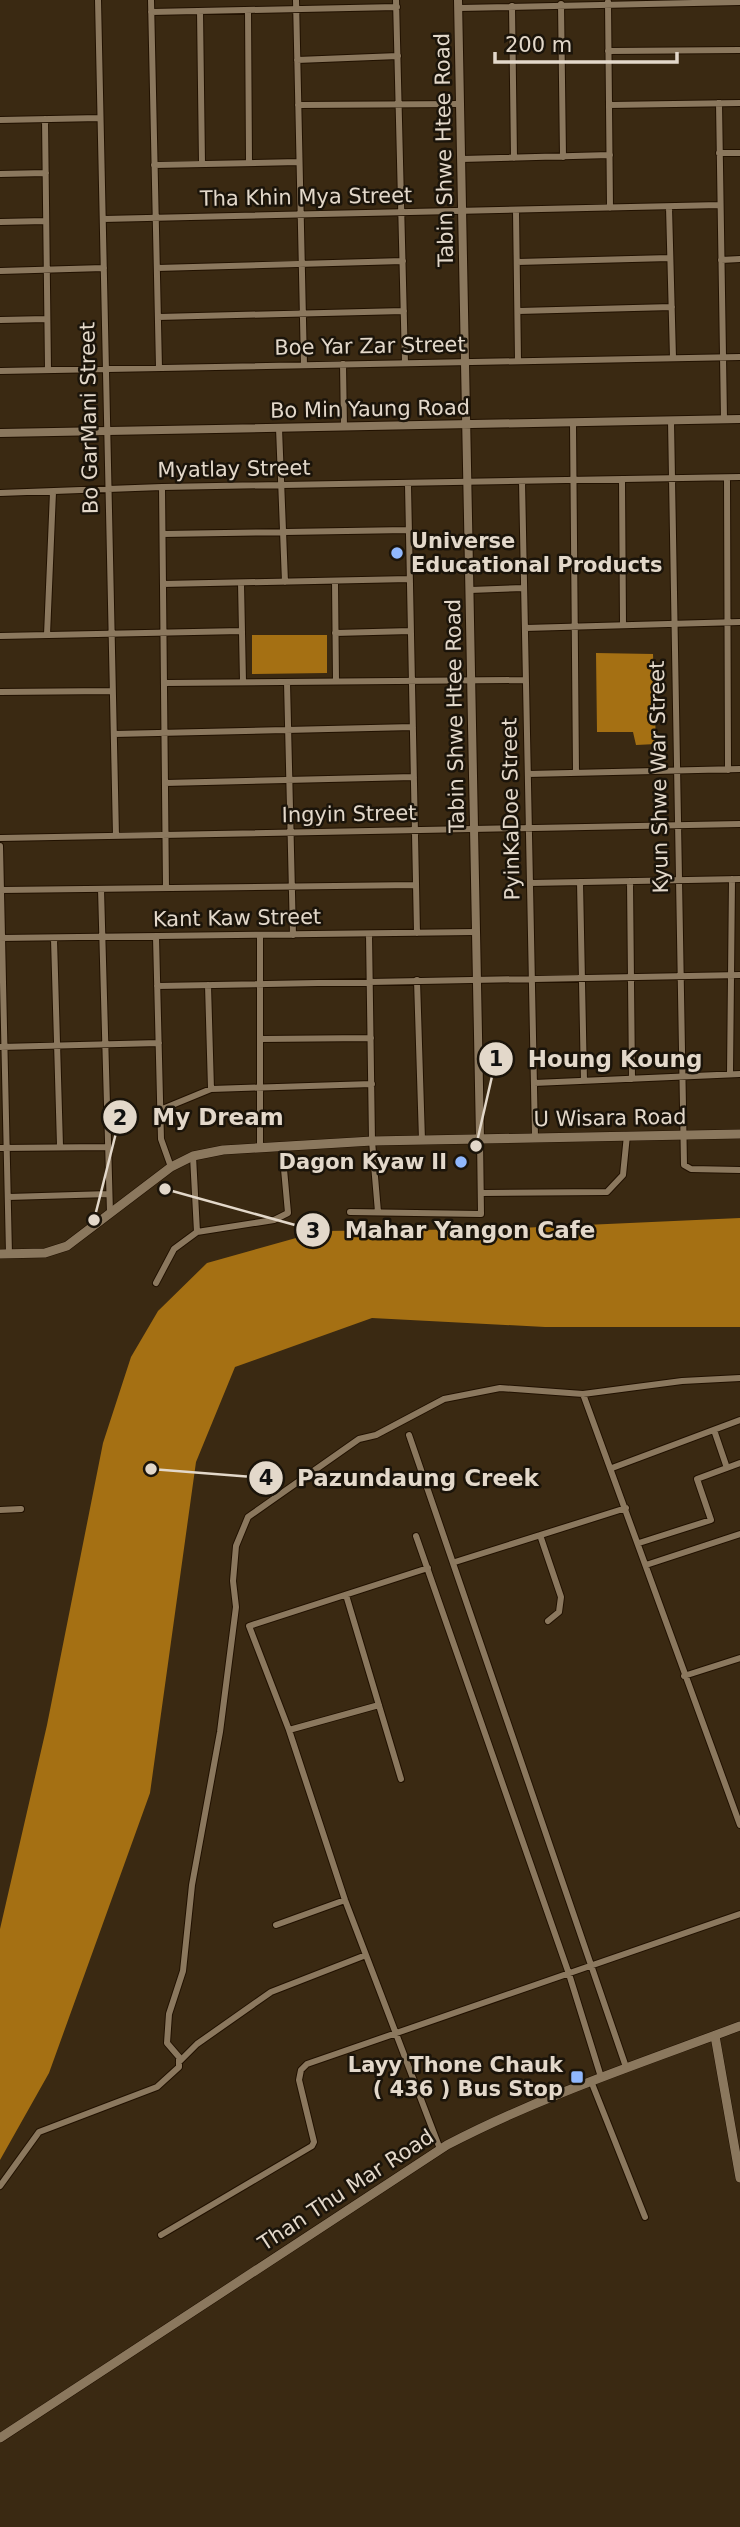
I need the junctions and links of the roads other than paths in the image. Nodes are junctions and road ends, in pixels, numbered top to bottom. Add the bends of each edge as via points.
1 (98, 0) edge
2 (150, 0) edge
3 (296, 0) edge
4 (608, 2) edge
5 (740, 2) edge
6 (396, 4) edge
7 (458, 4) edge
8 (561, 4) junction
9 (512, 6) junction
10 (296, 9) junction
11 (248, 10) junction
12 (200, 11) junction
13 (151, 12) junction
14 (740, 50) edge
15 (608, 51) junction
16 (398, 56) junction
17 (297, 60) junction
18 (719, 103) junction
19 (740, 103) edge
20 (399, 104) junction
21 (460, 104) junction
22 (298, 105) junction
23 (609, 105) junction
24 (100, 118) junction
25 (0, 120) edge
26 (45, 120) junction
27 (719, 153) junction
28 (740, 153) edge
29 (610, 155) junction
30 (563, 157) junction
31 (514, 158) junction
32 (461, 159) junction
33 (299, 162) junction
34 (249, 163) junction
35 (155, 164) junction
36 (202, 164) junction
37 (46, 173) junction
38 (0, 174) edge
39 (720, 205) junction
40 (669, 207) junction
41 (610, 208) junction
42 (516, 210) junction
43 (462, 211) junction
44 (401, 213) junction
45 (300, 214) junction
46 (156, 217) junction
47 (103, 219) junction
48 (46, 221) junction
49 (0, 222) edge
50 (670, 258) junction
51 (740, 259) edge
52 (721, 260) junction
53 (402, 261) junction
54 (517, 261) junction
55 (302, 264) junction
56 (104, 268) junction
57 (157, 268) junction
58 (47, 270) junction
59 (0, 271) edge
60 (672, 307) junction
61 (404, 311) junction
62 (517, 311) junction
63 (303, 314) junction
64 (158, 317) junction
65 (47, 318) junction
66 (0, 320) edge
67 (740, 357) edge
68 (673, 358) junction
69 (723, 358) junction
70 (518, 361) junction
71 (465, 362) junction
72 (405, 363) junction
73 (343, 364) junction
74 (304, 365) junction
75 (159, 368) junction
76 (106, 369) junction
77 (48, 370) junction
78 (0, 371) edge
79 (724, 419) junction
80 (740, 419) edge
81 (671, 421) junction
82 (573, 423) junction
83 (467, 425) junction
84 (279, 428) junction
85 (344, 428) junction
86 (107, 431) junction
87 (0, 433) edge
88 (740, 477) edge
89 (672, 478) junction
90 (727, 478) junction
91 (622, 479) junction
92 (571, 480) junction
93 (522, 481) junction
94 (468, 482) junction
95 (408, 485) junction
96 (281, 486) junction
97 (162, 487) junction
98 (108, 488) junction
99 (53, 492) junction
100 (0, 493) edge
101 (408, 530) junction
102 (283, 532) junction
103 (163, 534) junction
104 (410, 579) junction
105 (335, 581) junction
106 (285, 582) junction
107 (241, 583) junction
108 (163, 584) junction
109 (524, 588) junction
110 (470, 590) junction
111 (729, 622) junction
112 (740, 622) edge
113 (674, 624) junction
114 (623, 625) junction
115 (573, 627) junction
116 (525, 628) junction
117 (242, 631) junction
118 (411, 631) junction
119 (164, 633) junction
120 (335, 633) junction
121 (112, 634) junction
122 (47, 635) junction
123 (0, 636) edge
124 (471, 680) junction
125 (525, 680) junction
126 (336, 681) junction
127 (412, 681) junction
128 (243, 682) junction
129 (287, 682) junction
130 (164, 683) junction
131 (112, 691) junction
132 (0, 692) edge
133 (413, 727) junction
134 (288, 730) junction
135 (164, 733) junction
136 (114, 734) junction
137 (740, 769) edge
138 (728, 770) junction
139 (676, 771) junction
140 (576, 773) junction
141 (528, 774) junction
142 (414, 777) junction
143 (290, 780) junction
144 (165, 783) junction
145 (740, 824) edge
146 (677, 825) junction
147 (529, 828) junction
148 (474, 829) junction
149 (415, 830) junction
150 (291, 833) junction
151 (165, 835) junction
152 (116, 836) junction
153 (0, 838) edge
154 (0, 846) edge
155 (732, 879) junction
156 (740, 879) edge
157 (678, 880) junction
158 (630, 881) junction
159 (580, 882) junction
160 (530, 883) junction
161 (416, 885) junction
162 (292, 887) junction
163 (166, 888) junction
164 (101, 889) junction
165 (1, 890) edge
166 (475, 932) junction
167 (417, 933) junction
168 (369, 934) junction
169 (260, 935) junction
170 (293, 935) junction
171 (156, 937) junction
172 (1, 938) edge
173 (102, 938) junction
174 (54, 939) junction
175 (731, 975) junction
176 (740, 975) edge
177 (631, 976) junction
178 (680, 976) junction
179 (582, 977) junction
180 (532, 978) junction
181 (477, 979) junction
182 (417, 980) junction
183 (370, 981) junction
184 (260, 984) junction
185 (208, 985) junction
186 (157, 986) junction
187 (371, 1038) junction
188 (260, 1039) junction
189 (159, 1043) junction
190 (105, 1044) junction
191 (57, 1045) junction
192 (2, 1047) edge
193 (730, 1074) junction
194 (740, 1074) edge
195 (681, 1078) junction
196 (632, 1079) junction
197 (584, 1081) junction
198 (534, 1083) junction
199 (372, 1084) junction
200 (261, 1087) junction
201 (211, 1089) junction
202 (160, 1110) junction
203 (682, 1134) junction
204 (740, 1134) edge
205 (627, 1135) junction
206 (535, 1137) junction
207 (480, 1138) junction
208 (422, 1140) junction
209 (372, 1141) junction
210 (60, 1146) junction
211 (108, 1147) junction
212 (282, 1147) junction
213 (3, 1148) edge
214 (260, 1148) junction
215 (192, 1156) junction
216 (171, 1167) junction
217 (740, 1170) edge
218 (481, 1193) junction
219 (109, 1194) junction
220 (8, 1196) junction
221 (350, 1212) dead end
222 (378, 1212) junction
223 (110, 1213) junction
224 (197, 1232) junction
225 (5, 1254) edge
226 (156, 1283) dead end
227 (740, 1378) edge
228 (583, 1394) junction
229 (740, 1420) edge
230 (714, 1430) junction
231 (409, 1434) dead end
232 (740, 1463) edge
233 (612, 1468) junction
234 (727, 1468) junction
235 (626, 1508) junction
236 (21, 1509) dead end
237 (0, 1510) edge
238 (740, 1534) edge
239 (540, 1535) junction
240 (416, 1536) dead end
241 (639, 1543) junction
242 (455, 1562) junction
243 (646, 1565) junction
244 (428, 1569) junction
245 (346, 1595) junction
246 (548, 1620) dead end
247 (740, 1658) edge
248 (684, 1676) junction
249 (379, 1705) junction
250 (289, 1730) junction
251 (401, 1779) dead end
252 (740, 1825) edge
253 (345, 1900) junction
254 (740, 1914) edge
255 (276, 1925) dead end
256 (366, 1955) junction
257 (592, 1966) junction
258 (569, 1974) junction
259 (740, 2026) edge
260 (396, 2032) junction
261 (715, 2036) junction
262 (179, 2062) junction
263 (626, 2067) junction
264 (601, 2077) junction
265 (591, 2081) junction
266 (440, 2149) junction
267 (740, 2178) edge
268 (0, 2186) edge
269 (645, 2217) dead end
270 (161, 2235) dead end
271 (0, 2438) edge

1 - 24 street, Bo GarMani Street
2 - 13 street
3 - 10 street
4 - 5 street
4 - 8 street
4 - 15 street
6 - 10 street
6 - 16 street
7 - 9 street
7 - 21 street, Tabin Shwe Htee Road
8 - 9 street
8 - 30 street
9 - 31 street
10 - 11 street
10 - 17 street
11 - 12 street
11 - 34 street
12 - 13 street
12 - 36 street
13 - 35 street
14 - 15 street
15 - 23 street
16 - 17 street
16 - 20 street
17 - 22 street
18 - 19 street
18 - 23 street
18 - 27 street
20 - 21 street
20 - 22 street
20 - 44 street
21 - 32 street, Tabin Shwe Htee Road
22 - 33 street
23 - 29 street
24 - 26 street
24 - 47 street, Bo GarMani Street
25 - 26 street
26 - 37 street
27 - 28 street
27 - 39 street
29 - 30 street
29 - 41 street
30 - 31 street
31 - 32 street
32 - 43 street, Tabin Shwe Htee Road
33 - 34 street
33 - 45 street
34 - 36 street
35 - 36 street
35 - 46 street
37 - 38 street
37 - 48 street
39 - 40 street, Tha Khin Mya Street
39 - 52 street
40 - 41 street, Tha Khin Mya Street
40 - 50 street
41 - 42 street, Tha Khin Mya Street
42 - 43 street, Tha Khin Mya Street
42 - 54 street
43 - 44 street, Tha Khin Mya Street
43 - 71 street, Tabin Shwe Htee Road
44 - 45 street, Tha Khin Mya Street
44 - 53 street
45 - 46 street, Tha Khin Mya Street
45 - 55 street
46 - 47 street, Tha Khin Mya Street
46 - 57 street
47 - 56 street, Bo GarMani Street
48 - 49 street
48 - 58 street
50 - 54 street
50 - 60 street
51 - 52 street
52 - 69 street
53 - 55 street
53 - 61 street
54 - 62 street
55 - 57 street
55 - 63 street
56 - 58 street
56 - 76 street, Bo GarMani Street
57 - 64 street
58 - 59 street
58 - 65 street
60 - 62 street
60 - 68 street
61 - 63 street
61 - 72 street
62 - 70 street
63 - 64 street
63 - 74 street
64 - 75 street
65 - 66 street
65 - 77 street
67 - 69 street, Boe Yar Zar Street
68 - 69 street, Boe Yar Zar Street
68 - 70 street, Boe Yar Zar Street
69 - 79 street
70 - 71 street, Boe Yar Zar Street
71 - 72 street, Boe Yar Zar Street
71 - 83 street, Tabin Shwe Htee Road
72 - 73 street, Boe Yar Zar Street
73 - 74 street, Boe Yar Zar Street
73 - 85 street
74 - 75 street, Boe Yar Zar Street
75 - 76 street, Boe Yar Zar Street
76 - 77 street, Boe Yar Zar Street
76 - 86 street, Bo GarMani Street
77 - 78 street, Boe Yar Zar Street
79 - 80 street, Bo Min Yaung Road
79 - 81 street, Bo Min Yaung Road
81 - 82 street, Bo Min Yaung Road
81 - 89 street, Kyun Shwe War Street
82 - 83 street, Bo Min Yaung Road
82 - 92 street
83 - 85 street, Bo Min Yaung Road
83 - 94 street, Tabin Shwe Htee Road
84 - 85 street, Bo Min Yaung Road
84 - 86 street, Bo Min Yaung Road
84 - 96 street
86 - 87 street, Bo Min Yaung Road
86 - 98 street, Bo GarMani Street
88 - 90 street, Myatlay Street
89 - 90 street, Myatlay Street
89 - 91 street, Myatlay Street
89 - 113 street, Kyun Shwe War Street
90 - 111 street
91 - 92 street, Myatlay Street
91 - 114 street
92 - 93 street, Myatlay Street
92 - 115 street
93 - 94 street, Myatlay Street
93 - 109 street, PyinKaDoe Street
94 - 95 street, Myatlay Street
94 - 110 street, Tabin Shwe Htee Road
95 - 96 street, Myatlay Street
95 - 101 street
96 - 97 street, Myatlay Street
96 - 102 street
97 - 98 street, Myatlay Street
97 - 103 street
98 - 99 street, Myatlay Street
98 - 121 street, Bo GarMani Street
99 - 100 street, Myatlay Street
99 - 122 street
101 - 102 street
101 - 104 street
102 - 103 street
102 - 106 street
103 - 108 street
104 - 105 street
104 - 118 street
105 - 106 street
105 - 120 street
106 - 107 street
107 - 108 street
107 - 117 street
108 - 119 street
109 - 110 street
109 - 116 street, PyinKaDoe Street
110 - 124 street, Tabin Shwe Htee Road
111 - 112 street
111 - 113 street
111 - 138 street
113 - 114 street
113 - 139 street, Kyun Shwe War Street
114 - 115 street
115 - 116 street
115 - 140 street
116 - 125 street, PyinKaDoe Street
117 - 119 street
117 - 128 street
118 - 120 street
118 - 127 street
119 - 121 street
119 - 130 street
120 - 126 street
121 - 122 street
121 - 131 street, Bo GarMani Street
122 - 123 street
124 - 125 street
124 - 127 street
124 - 148 street, Tabin Shwe Htee Road
125 - 141 street, PyinKaDoe Street
126 - 127 street
126 - 129 street
127 - 133 street
128 - 129 street
128 - 130 street
129 - 134 street
130 - 135 street
131 - 132 street
131 - 136 street, Bo GarMani Street
133 - 134 street
133 - 142 street
134 - 135 street
134 - 143 street
135 - 136 street
135 - 144 street
136 - 152 street, Bo GarMani Street
137 - 138 street
138 - 139 street
139 - 140 street
139 - 146 street, Kyun Shwe War Street
140 - 141 street
141 - 147 street, PyinKaDoe Street
142 - 143 street
142 - 149 street
143 - 144 street
143 - 150 street
144 - 151 street
145 - 146 street, Ingyin Street
146 - 147 street, Ingyin Street
146 - 157 street, Kyun Shwe War Street
147 - 148 street, Ingyin Street
147 - 160 street, PyinKaDoe Street
148 - 149 street, Ingyin Street
148 - 166 street, Tabin Shwe Htee Road
149 - 150 street, Ingyin Street
149 - 161 street
150 - 151 street, Ingyin Street
150 - 162 street
151 - 152 street, Ingyin Street
151 - 163 street
152 - 153 street, Ingyin Street
154 - 165 street
155 - 156 street
155 - 157 street
155 - 175 street
157 - 158 street
157 - 178 street, Kyun Shwe War Street
158 - 159 street
158 - 177 street
159 - 160 street
159 - 179 street
160 - 180 street, PyinKaDoe Street
161 - 162 street
161 - 167 street
162 - 163 street
162 - 170 street
163 - 164 street
164 - 165 street
164 - 173 street
165 - 172 street
166 - 167 street, Kant Kaw Street
166 - 181 street, Tabin Shwe Htee Road
167 - 168 street, Kant Kaw Street
168 - 170 street, Kant Kaw Street
168 - 183 street
169 - 170 street, Kant Kaw Street
169 - 171 street, Kant Kaw Street
169 - 184 street
171 - 173 street, Kant Kaw Street
171 - 186 street
172 - 174 street, Kant Kaw Street
172 - 192 street
173 - 174 street, Kant Kaw Street
173 - 190 street
174 - 191 street
175 - 176 street
175 - 178 street
175 - 193 street
177 - 178 street
177 - 179 street
177 - 196 street
178 - 195 street, Kyun Shwe War Street
179 - 180 street
179 - 197 street
180 - 181 street
180 - 198 street, PyinKaDoe Street
181 - 182 street
181 - 207 street, Tabin Shwe Htee Road
182 - 183 street
182 - 208 street
183 - 184 street
183 - 187 street
184 - 185 street
184 - 188 street
185 - 186 street
185 - 201 street
186 - 189 street
187 - 188 street
187 - 199 street
188 - 200 street
189 - 190 street
189 - 202 street
190 - 191 street
190 - 211 street
191 - 192 street
191 - 210 street
192 - 213 street
193 - 194 street
193 - 195 street
195 - 196 street
195 - 203 street, Kyun Shwe War Street
196 - 197 street
197 - 198 street
198 - 206 street, PyinKaDoe Street
199 - 200 street
199 - 209 street
200 - 201 street
200 - 214 street
201 - 202 street
202 - 216 street via 161,1139
203 - 204 main road, U Wisara Road
203 - 205 main road, U Wisara Road
203 - 217 street, Kyun Shwe War Street via 686,1167
205 - 206 main road, U Wisara Road
205 - 218 street via 623,1175 607,1192
206 - 207 main road, U Wisara Road
207 - 208 main road, U Wisara Road
207 - 218 street
208 - 209 main road, U Wisara Road
209 - 212 main road, U Wisara Road
209 - 222 street
210 - 211 street
210 - 213 street
211 - 219 street
212 - 214 main road, U Wisara Road
212 - 224 street via 288,1213 274,1220
213 - 220 street
214 - 215 main road, U Wisara Road
215 - 216 main road
215 - 224 street
216 - 223 main road
218 - 222 street via 481,1213
219 - 220 street
219 - 223 street
220 - 225 street
221 - 222 street
223 - 225 main road via 67,1246 45,1253
224 - 226 street via 174,1250
227 - 228 street
228 - 233 street
228 - 262 street via 500,1388 443,1399 376,1435 359,1439 248,1517 236,1546 236,1607 220,1732 192,1885 183,1971 169,2014 167,2043
229 - 230 street
230 - 233 street
230 - 234 street
231 - 242 street
232 - 234 street
233 - 235 street
234 - 241 street via 697,1479 711,1520
235 - 239 street
235 - 241 street
236 - 237 street
238 - 243 street
239 - 242 street
239 - 246 street via 561,1597 559,1612
240 - 244 street
241 - 243 street
242 - 257 street
243 - 248 street
244 - 245 street
244 - 258 street
245 - 249 street
245 - 250 street via 249,1626
247 - 248 street
248 - 252 street
249 - 250 street
249 - 251 street
250 - 253 street
253 - 255 street
253 - 256 street
254 - 257 street
256 - 260 street
256 - 262 street via 271,1992
257 - 258 street
257 - 263 street
258 - 260 street
258 - 264 street
259 - 261 main road, Than Thu Mar Road
260 - 266 street
260 - 270 street via 304,2067 299,2080 312,2146
261 - 263 main road, Than Thu Mar Road
261 - 267 main road
262 - 268 street via 157,2087 40,2132
263 - 264 main road, Than Thu Mar Road
264 - 265 main road, Than Thu Mar Road
265 - 266 main road, Than Thu Mar Road via 509,2114
265 - 269 street
266 - 271 main road, Than Thu Mar Road

